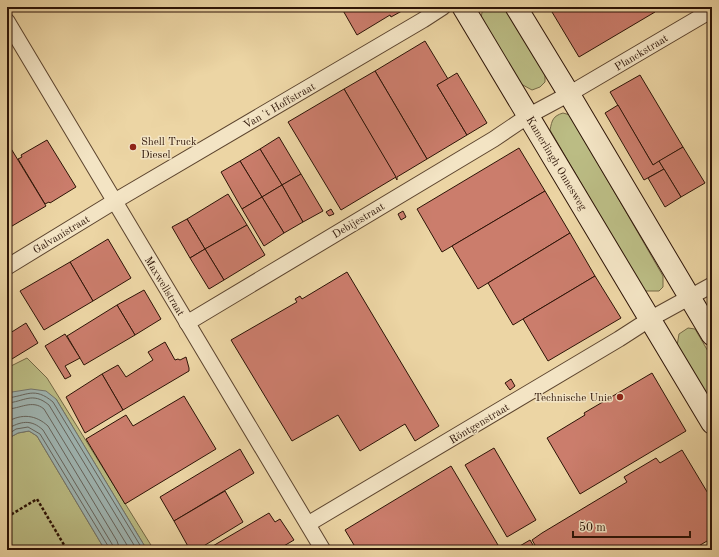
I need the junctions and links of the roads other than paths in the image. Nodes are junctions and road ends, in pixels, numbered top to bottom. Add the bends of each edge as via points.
1 (443, 7) edge
2 (463, 7) edge
3 (516, 7) edge
4 (712, 10) edge
5 (7, 21) edge
6 (569, 94) junction
7 (528, 116) junction
8 (115, 201) junction
9 (7, 267) edge
10 (712, 285) edge
11 (690, 298) junction
12 (650, 319) junction
13 (187, 323) junction
14 (712, 335) edge
15 (712, 423) edge
16 (308, 524) junction
17 (323, 550) edge

1 - 8 street, Van 't Hoffstraat
2 - 7 street, Kamerlingh Onnesweg
3 - 6 street
4 - 6 street, Planckstraat
5 - 8 street, Maxwellstraat
6 - 7 street, Planckstraat
6 - 11 street
7 - 12 street, Kamerlingh Onnesweg
7 - 13 street, Debijestraat via 494,139
8 - 9 street, Galvanistraat
8 - 13 street, Maxwellstraat
10 - 11 street
11 - 12 street
11 - 14 street
12 - 15 street, Kamerlingh Onnesweg
12 - 16 street, Röntgenstraat via 620,340
13 - 16 street, Maxwellstraat
16 - 17 street, Maxwellstraat

